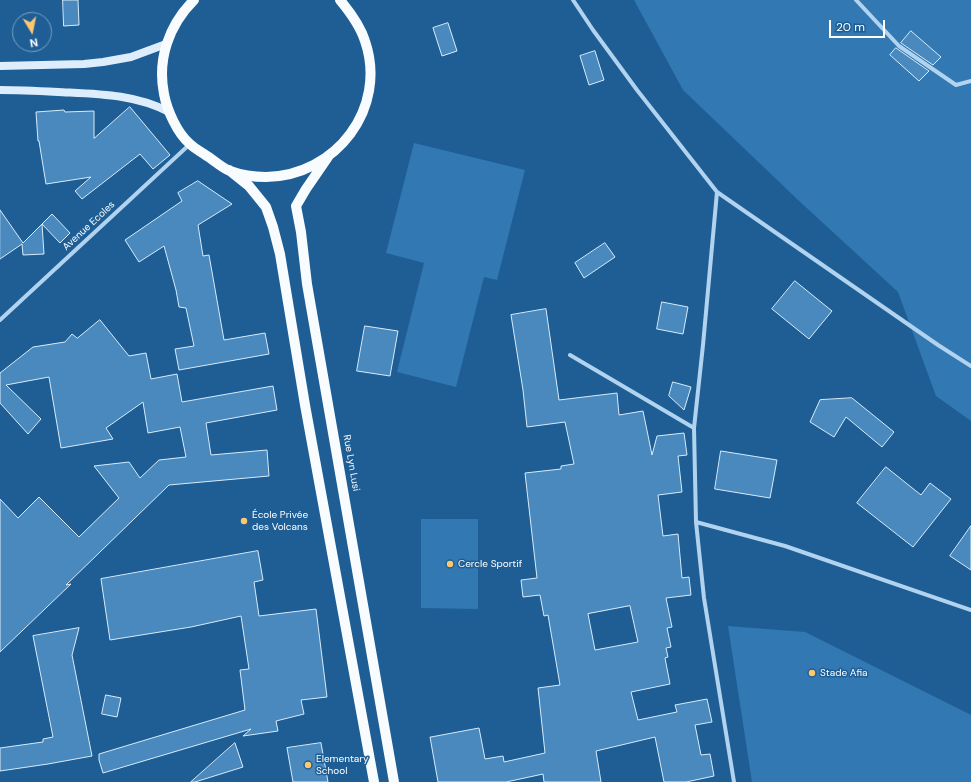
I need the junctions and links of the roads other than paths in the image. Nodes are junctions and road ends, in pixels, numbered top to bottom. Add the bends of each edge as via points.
1 (194, 0) edge
2 (340, 0) edge
3 (574, 0) edge
4 (856, 0) edge
5 (166, 44) junction
6 (0, 66) edge
7 (971, 81) edge
8 (0, 90) edge
9 (169, 112) junction
10 (190, 144) junction
11 (328, 157) junction
12 (229, 170) junction
13 (717, 192) junction
14 (0, 320) edge
15 (570, 355) dead end
16 (971, 366) edge
17 (694, 428) junction
18 (696, 522) junction
19 (971, 610) edge
20 (374, 782) edge
21 (394, 782) edge
22 (734, 782) edge

1 - 5 main road via 174,26
2 - 11 main road via 359,26 365,41 369,57 369,89 359,120 351,134
3 - 13 street via 637,90
4 - 7 street via 899,46 956,85
5 - 6 street via 130,57 103,62
5 - 9 main road via 162,85
8 - 9 street via 116,96 135,99
9 - 10 main road
10 - 12 main road
10 - 14 street, Avenue Ecoles
11 - 12 main road via 308,168 274,177 251,176
11 - 21 main road, Rue Lyn Lusi via 296,206 307,284
12 - 20 main road via 249,186 266,207 280,254
13 - 16 street
13 - 17 street
15 - 17 street
17 - 18 street
18 - 19 street via 785,546
18 - 22 street via 704,598

